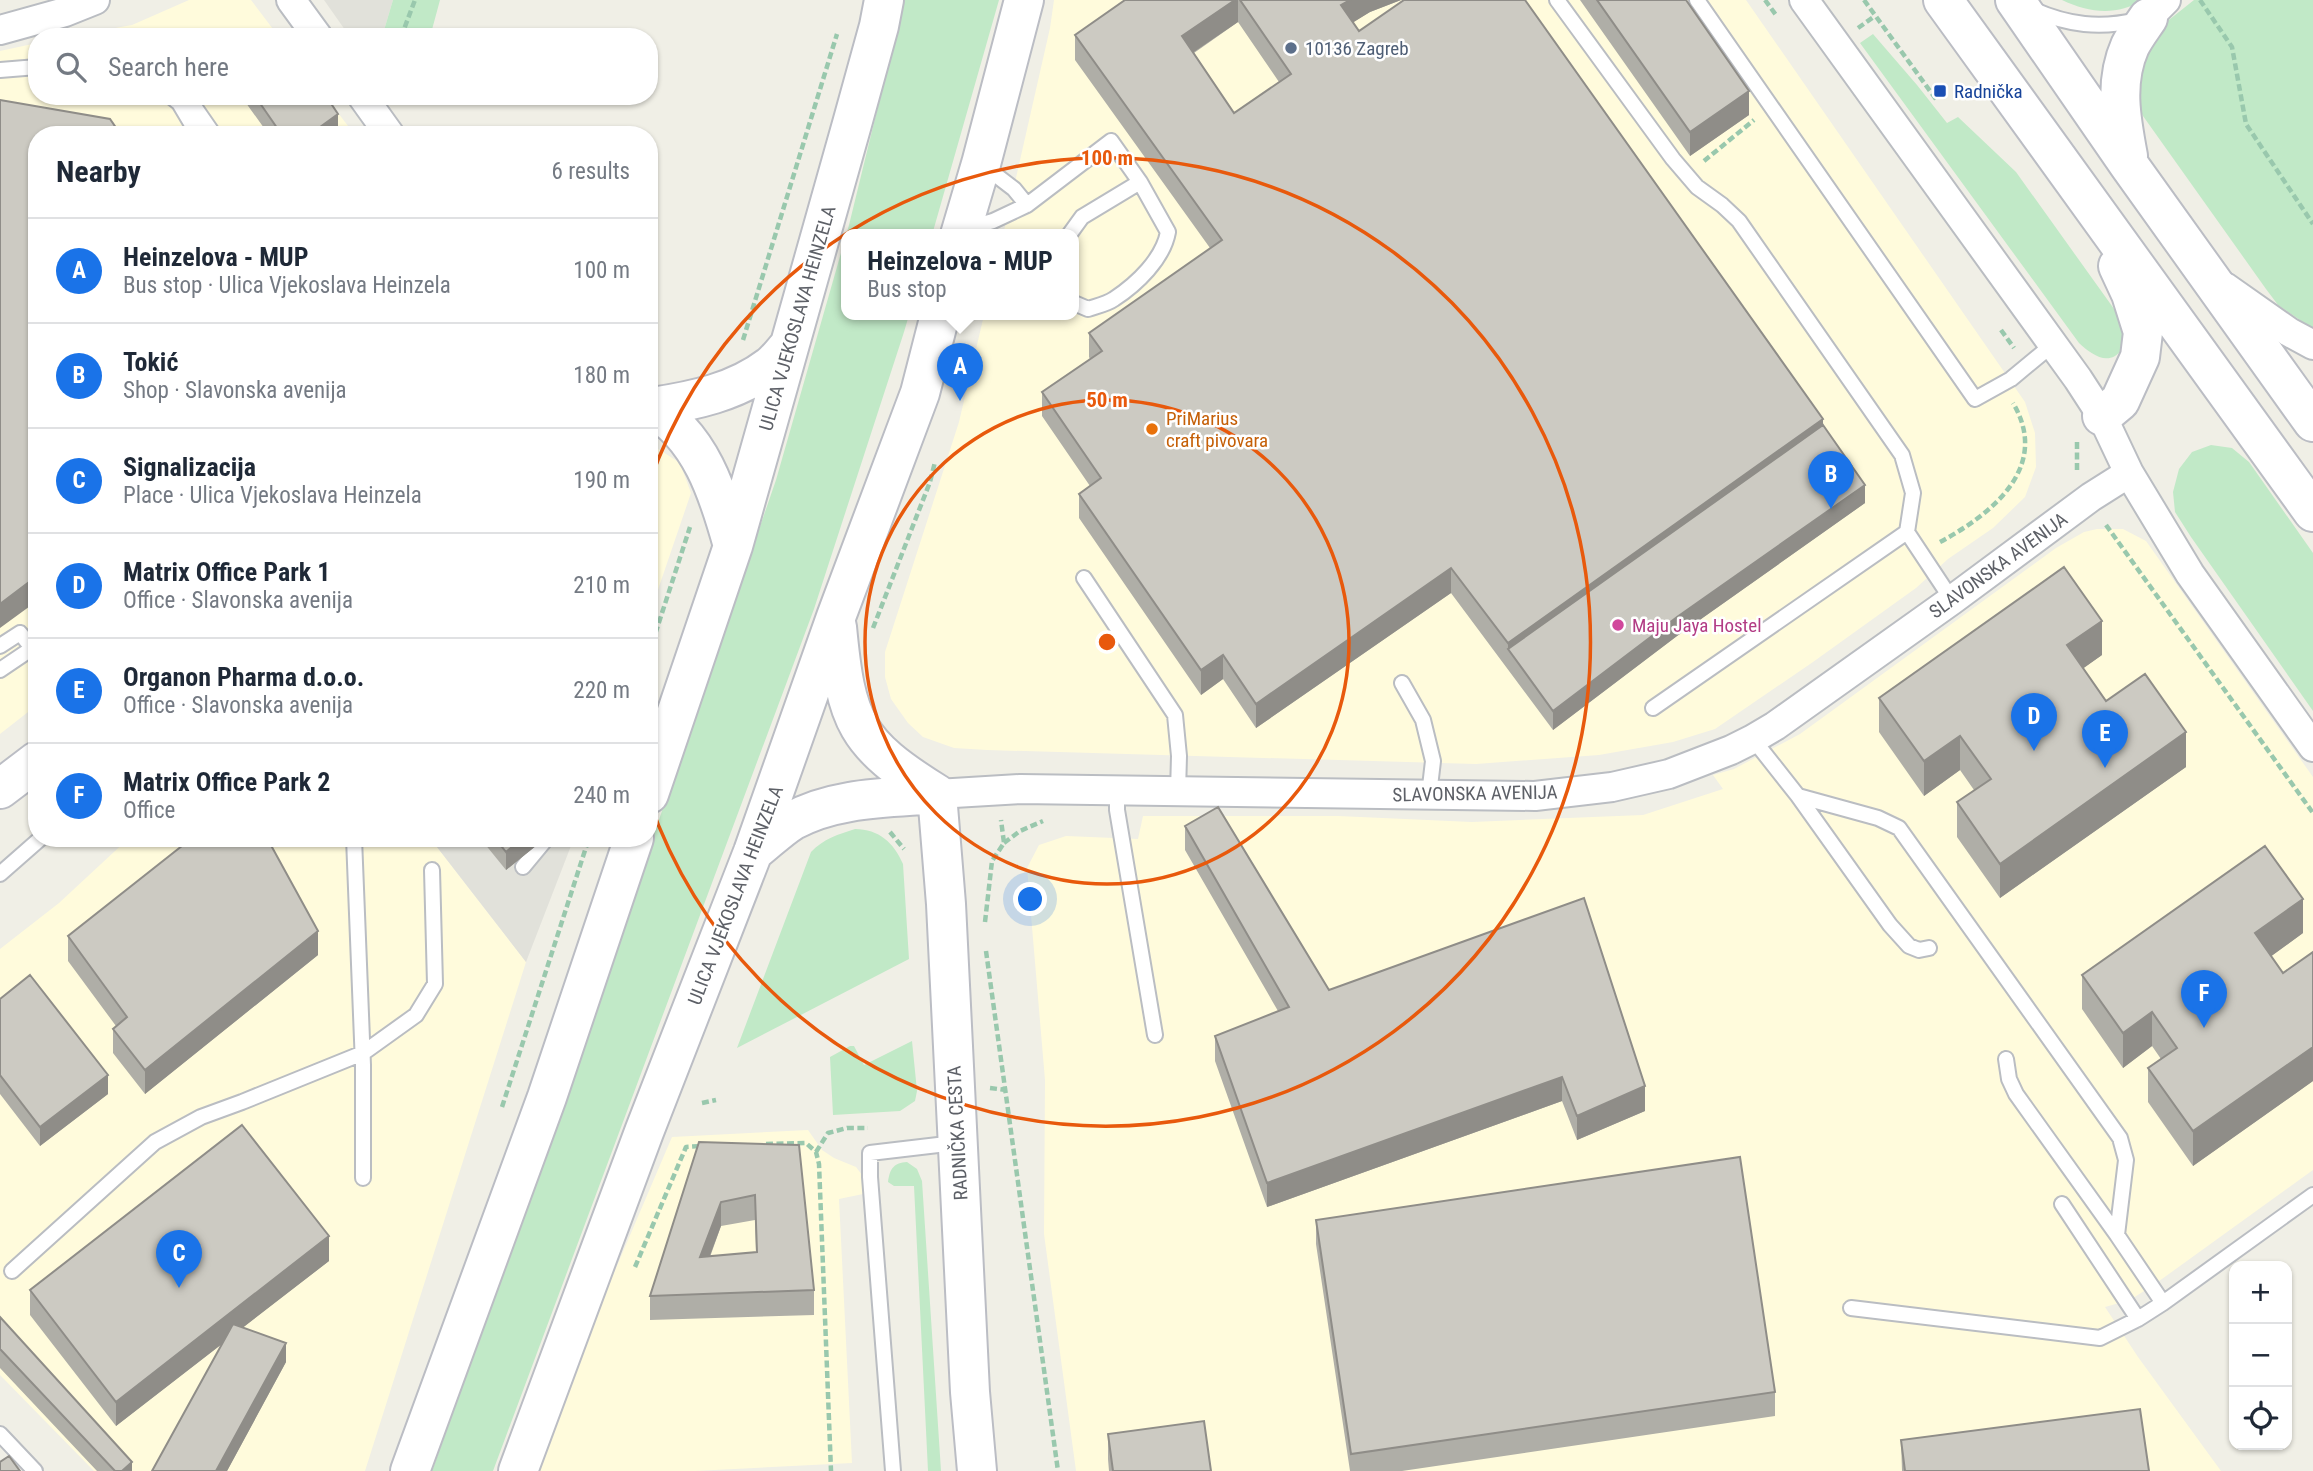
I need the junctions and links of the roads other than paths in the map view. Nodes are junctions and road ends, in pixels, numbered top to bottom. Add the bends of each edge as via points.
1 (95, 0) edge
2 (291, 0) edge
3 (884, 0) edge
4 (1024, 0) edge
5 (1557, 0) edge
6 (1697, 0) edge
7 (1804, 0) edge
8 (1943, 0) edge
9 (2016, 1) edge
10 (2157, 9) edge
11 (311, 28) edge
12 (0, 30) edge
13 (28, 68) edge
14 (0, 70) edge
15 (184, 105) edge
16 (187, 105) edge
17 (368, 105) edge
18 (194, 126) edge
19 (206, 126) edge
20 (384, 126) edge
21 (981, 164) junction
22 (2129, 165) junction
23 (1140, 182) junction
24 (2089, 200) junction
25 (1027, 205) junction
26 (962, 229) edge
27 (970, 229) edge
28 (1073, 229) edge
29 (2206, 274) junction
30 (1079, 305) edge
31 (939, 320) edge
32 (2052, 345) junction
33 (2313, 345) edge
34 (789, 346) junction
35 (658, 406) edge
36 (658, 412) edge
37 (2313, 422) edge
38 (2088, 426) junction
39 (2129, 473) junction
40 (2313, 512) edge
41 (1907, 532) junction
42 (733, 547) junction
43 (1084, 578) dead end
44 (1952, 600) junction
45 (836, 617) junction
46 (28, 641) edge
47 (0, 646) edge
48 (28, 651) edge
49 (0, 670) edge
50 (1402, 683) dead end
51 (1653, 708) dead end
52 (1753, 739) junction
53 (2313, 747) edge
54 (28, 768) edge
55 (658, 768) edge
56 (0, 789) edge
57 (1117, 789) junction
58 (1178, 792) junction
59 (937, 794) junction
60 (1429, 795) junction
61 (1798, 796) junction
62 (31, 847) edge
63 (354, 847) edge
64 (540, 847) edge
65 (631, 847) edge
66 (753, 852) junction
67 (523, 867) dead end
68 (432, 870) dead end
69 (0, 874) edge
70 (1929, 947) dead end
71 (1155, 1035) dead end
72 (363, 1053) junction
73 (2006, 1059) dead end
74 (958, 1143) junction
75 (363, 1178) dead end
76 (2313, 1195) edge
77 (2063, 1204) dead end
78 (2117, 1235) junction
79 (12, 1271) dead end
80 (2163, 1303) junction
81 (1851, 1308) dead end
82 (2138, 1319) junction
83 (0, 1434) edge
84 (35, 1471) edge
85 (410, 1471) edge
86 (518, 1471) edge
87 (893, 1471) edge
88 (977, 1471) edge

1 - 12 street
2 - 11 street
3 - 34 main road, ULICA VJEKOSLAVA HEINZELA
4 - 21 main road
5 - 41 lane via 1673,159 1697,187 1739,221 1902,455 1913,493
6 - 32 lane via 1975,399
7 - 32 street
8 - 24 main road
9 - 10 lane via 2091,26 2121,24
9 - 22 main road
10 - 22 main road via 2130,46 2120,89
13 - 14 lane
15 - 18 lane
16 - 19 lane
17 - 20 street
21 - 25 lane
21 - 26 main road
22 - 29 main road
23 - 25 lane via 1111,141
23 - 28 lane via 1082,217
23 - 30 lane via 1168,232 1165,247 1138,280 1112,301 1088,309
24 - 38 main road via 2143,332 2140,356 2120,401
24 - 40 main road
25 - 27 lane
29 - 33 street
29 - 37 main road
31 - 45 main road, ULICA VJEKOSLAVA HEINZELA via 920,393
32 - 38 street via 2078,379
34 - 35 main road via 771,365 731,387
34 - 42 main road, ULICA VJEKOSLAVA HEINZELA
36 - 42 main road via 692,446 717,492
38 - 39 street
39 - 44 street, SLAVONSKA AVENIJA
39 - 53 street via 2190,574
41 - 44 lane
41 - 51 lane
42 - 55 main road, ULICA VJEKOSLAVA HEINZELA
43 - 58 lane via 1175,715
44 - 52 street, SLAVONSKA AVENIJA
45 - 59 main road via 841,674 855,721 874,748 898,770
45 - 66 main road, ULICA VJEKOSLAVA HEINZELA
46 - 47 lane via 20,633
48 - 49 lane
50 - 60 lane via 1423,720 1433,761
52 - 60 street, SLAVONSKA AVENIJA via 1669,774 1612,787 1535,796
52 - 61 lane
54 - 56 main road
57 - 58 street, SLAVONSKA AVENIJA
57 - 59 street, SLAVONSKA AVENIJA
57 - 71 lane
58 - 60 street, SLAVONSKA AVENIJA
59 - 66 main road via 825,807 792,822
59 - 74 main road, RADNIČKA CESTA
61 - 70 lane via 1909,946
61 - 78 lane via 1899,828 2120,1138 2126,1160
62 - 69 lane
63 - 72 lane
64 - 67 lane
65 - 85 main road via 547,1097
66 - 86 main road, ULICA VJEKOSLAVA HEINZELA
68 - 72 lane via 435,984 416,1015
72 - 75 lane
72 - 79 lane via 201,1116 155,1142
73 - 78 lane via 2016,1094
74 - 87 lane via 870,1153
74 - 88 main road, RADNIČKA CESTA
76 - 80 lane
77 - 82 lane
78 - 80 lane
80 - 82 lane
81 - 82 lane via 2100,1338
83 - 84 lane

